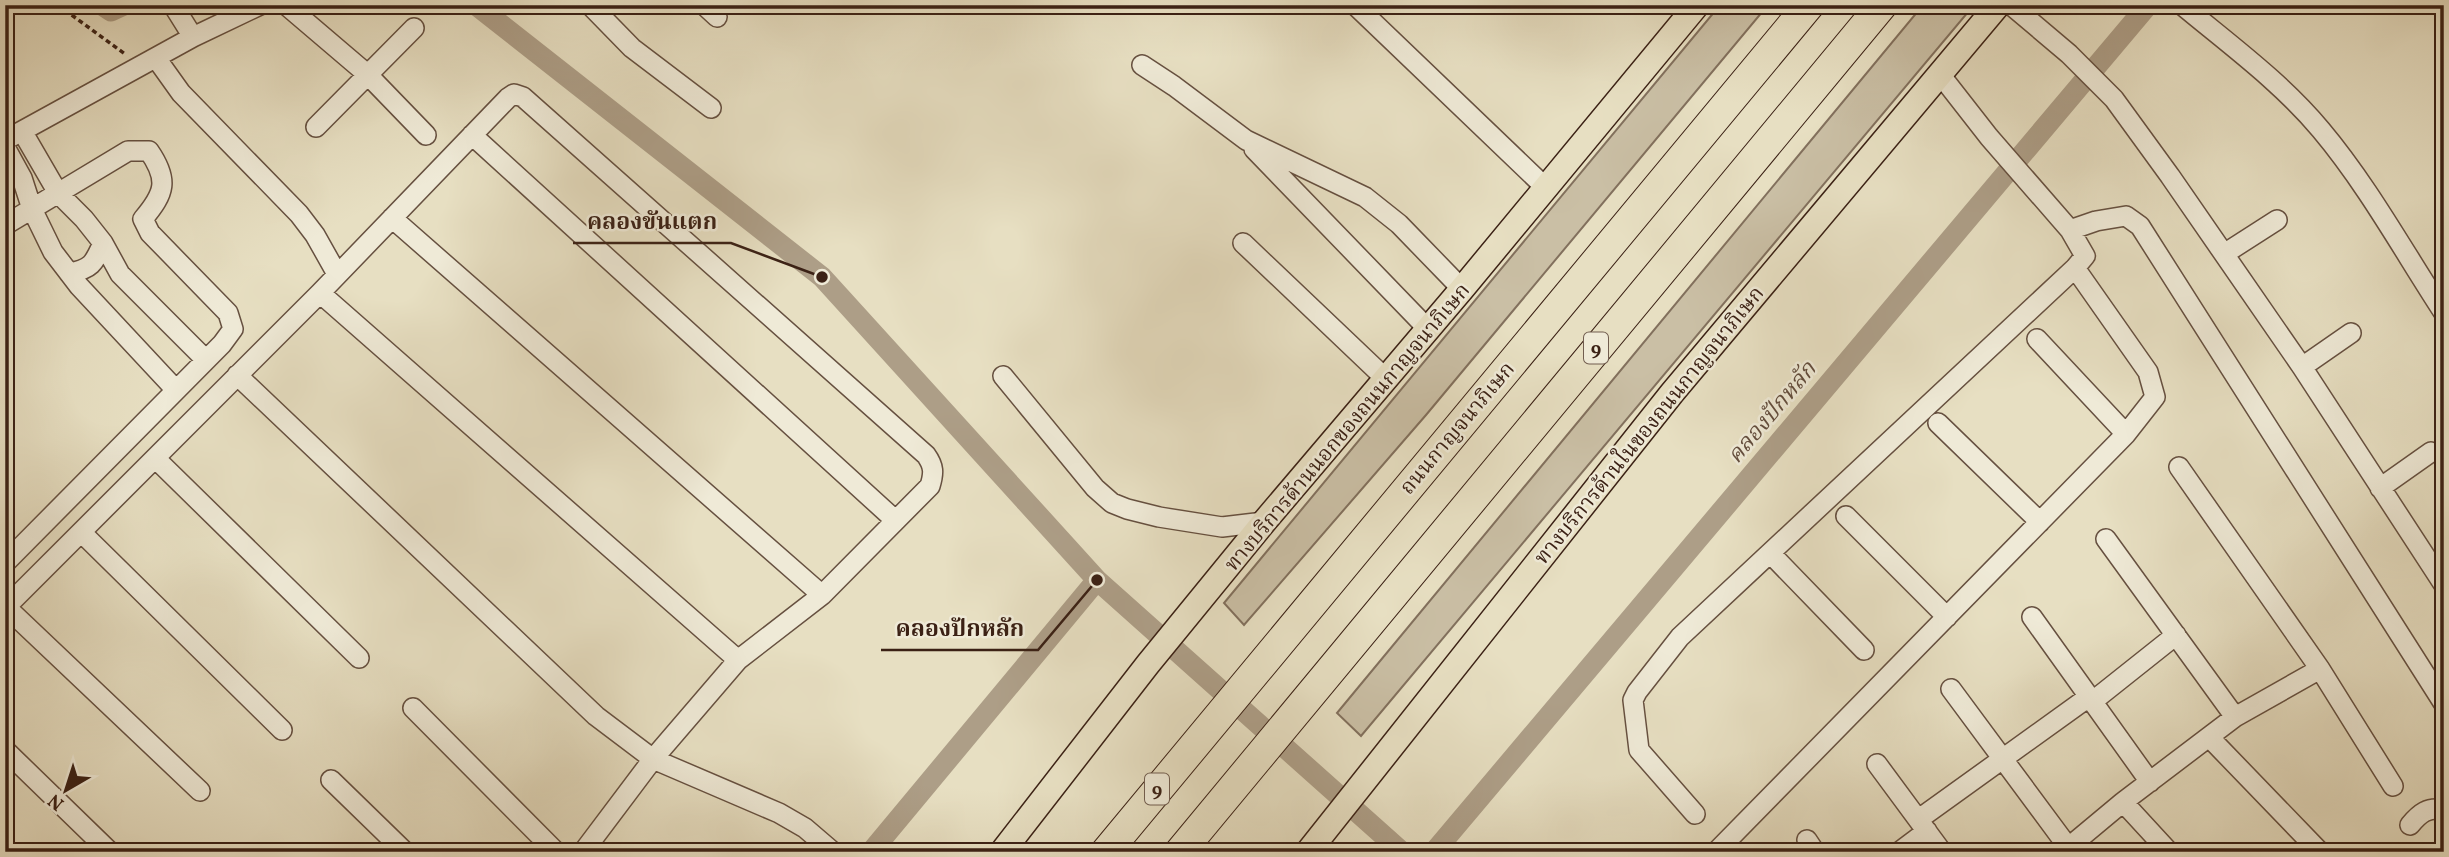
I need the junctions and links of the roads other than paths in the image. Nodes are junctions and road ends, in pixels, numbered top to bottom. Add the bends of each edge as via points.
1 (173, 5) edge
2 (260, 5) edge
3 (286, 5) edge
4 (590, 5) edge
5 (1355, 5) edge
6 (1697, 5) edge
7 (1809, 5) edge
8 (1882, 5) edge
9 (1998, 5) edge
10 (2011, 5) edge
11 (2185, 8) edge
12 (414, 28) dead end
13 (193, 37) junction
14 (148, 62) junction
15 (1142, 65) dead end
16 (1939, 73) junction
17 (367, 74) junction
18 (711, 108) dead end
19 (316, 127) dead end
20 (10, 135) edge
21 (426, 135) dead end
22 (471, 135) junction
23 (1245, 141) junction
24 (1546, 188) junction
25 (58, 193) junction
26 (32, 209) junction
27 (392, 218) junction
28 (2277, 220) dead end
29 (5, 225) edge
30 (2070, 230) junction
31 (103, 243) junction
32 (1243, 243) dead end
33 (2224, 254) junction
34 (2075, 268) junction
35 (69, 273) junction
36 (337, 274) junction
37 (1462, 289) junction
38 (320, 293) junction
39 (2444, 313) edge
40 (1429, 329) junction
41 (2351, 333) dead end
42 (2037, 339) dead end
43 (206, 360) junction
44 (2302, 368) junction
45 (237, 375) junction
46 (1003, 376) dead end
47 (1386, 379) junction
48 (176, 390) junction
49 (1938, 423) dead end
50 (2126, 434) junction
51 (2431, 452) dead end
52 (155, 458) junction
53 (2179, 467) dead end
54 (2380, 488) junction
55 (1846, 516) dead end
56 (895, 520) junction
57 (1264, 522) junction
58 (2040, 522) junction
59 (82, 533) junction
60 (2106, 539) dead end
61 (1770, 553) junction
62 (5, 563) edge
63 (2444, 585) edge
64 (822, 595) junction
65 (6, 608) edge
66 (1947, 617) junction
67 (2032, 617) dead end
68 (2176, 635) junction
69 (1864, 650) dead end
70 (359, 658) dead end
71 (738, 660) junction
72 (2320, 669) junction
73 (1951, 690) dead end
74 (2091, 699) junction
75 (2444, 704) edge
76 (413, 708) dead end
77 (2235, 717) junction
78 (282, 730) dead end
79 (2209, 737) junction
80 (5, 750) edge
81 (2003, 759) junction
82 (653, 760) junction
83 (1877, 764) dead end
84 (331, 780) dead end
85 (2150, 782) junction
86 (2393, 786) dead end
87 (200, 791) dead end
88 (2123, 802) junction
89 (2444, 810) edge
90 (1695, 814) dead end
91 (1923, 825) junction
92 (2410, 825) dead end
93 (1315, 844) edge
94 (2065, 850) edge
95 (833, 851) edge
96 (2319, 851) edge
97 (110, 852) edge
98 (405, 852) edge
99 (556, 852) edge
100 (583, 852) edge
101 (1002, 852) edge
102 (1106, 852) edge
103 (1180, 852) edge
104 (1716, 852) edge
105 (1899, 852) edge
106 (1942, 852) edge
107 (2169, 852) edge

1 - 13 street
2 - 13 street
3 - 17 street
4 - 18 street via 632,48
5 - 24 street
6 - 24 main road, ทางบริการด้านนอกของถนนกาญจนาภิเษก
7 - 102 highway, ถนนกาญจนาภิเษก / 9
8 - 103 highway, 9
9 - 16 main road, ทางบริการด้านในของถนนกาญจนาภิเษก
10 - 33 street via 2114,99
11 - 39 street via 2248,58 2320,128 2345,159
12 - 17 street
13 - 14 street
14 - 20 street
14 - 36 street via 299,214
15 - 23 street
16 - 30 street
16 - 93 main road, ทางบริการด้านในของถนนกาญจนาภิเษก via 1672,393
17 - 19 street
17 - 21 street
20 - 25 street
20 - 26 street
22 - 27 street
22 - 56 street
22 - 56 street via 508,98 514,94 523,97 926,455 933,464 930,486
23 - 37 street via 1366,197
23 - 40 street
24 - 37 main road, ทางบริการด้านนอกของถนนกาญจนาภิเษก
25 - 26 street
25 - 31 street
25 - 43 street via 128,150 149,151 161,168 163,187 143,219 150,233 228,313 233,329
26 - 29 street
26 - 35 street
27 - 36 street
27 - 64 street
28 - 33 street
30 - 34 street via 2085,257
30 - 75 street via 2126,216 2140,226
31 - 35 street via 85,270
31 - 43 street via 120,274
32 - 47 street
33 - 44 street
34 - 50 street via 2148,372 2153,388 2155,397
34 - 61 street
35 - 48 street
36 - 38 street
37 - 40 main road, ทางบริการด้านนอกของถนนกาญจนาภิเษก
38 - 45 street
38 - 71 street
40 - 47 main road, ทางบริการด้านนอกของถนนกาญจนาภิเษก
41 - 44 street
42 - 50 street
43 - 48 street
44 - 54 street
45 - 52 street
45 - 82 street via 587,707
46 - 57 street via 1112,503 1222,527
47 - 57 main road, ทางบริการด้านนอกของถนนกาญจนาภิเษก
48 - 62 street
49 - 58 street
50 - 58 street
51 - 54 street
52 - 59 street
52 - 70 street
53 - 72 street
54 - 63 street
55 - 66 street
56 - 64 street
57 - 101 main road, ทางบริการด้านนอกของถนนกาญจนาภิเษก
58 - 66 street
59 - 65 street
59 - 78 street
60 - 68 street
61 - 69 street
61 - 90 street via 1680,637 1633,700 1639,750
64 - 71 street
65 - 87 street
66 - 104 street
67 - 74 street
68 - 74 street
68 - 77 street
71 - 82 street
72 - 77 street
72 - 86 street
73 - 81 street
74 - 81 street
74 - 85 street
76 - 99 street
77 - 79 street
79 - 85 street
79 - 96 street
80 - 97 street
81 - 91 street
81 - 94 street
82 - 95 street via 779,813
82 - 100 street
83 - 91 street
84 - 98 street
85 - 88 street
88 - 94 street
88 - 107 street
89 - 92 street via 2423,811
91 - 105 street
91 - 106 street

